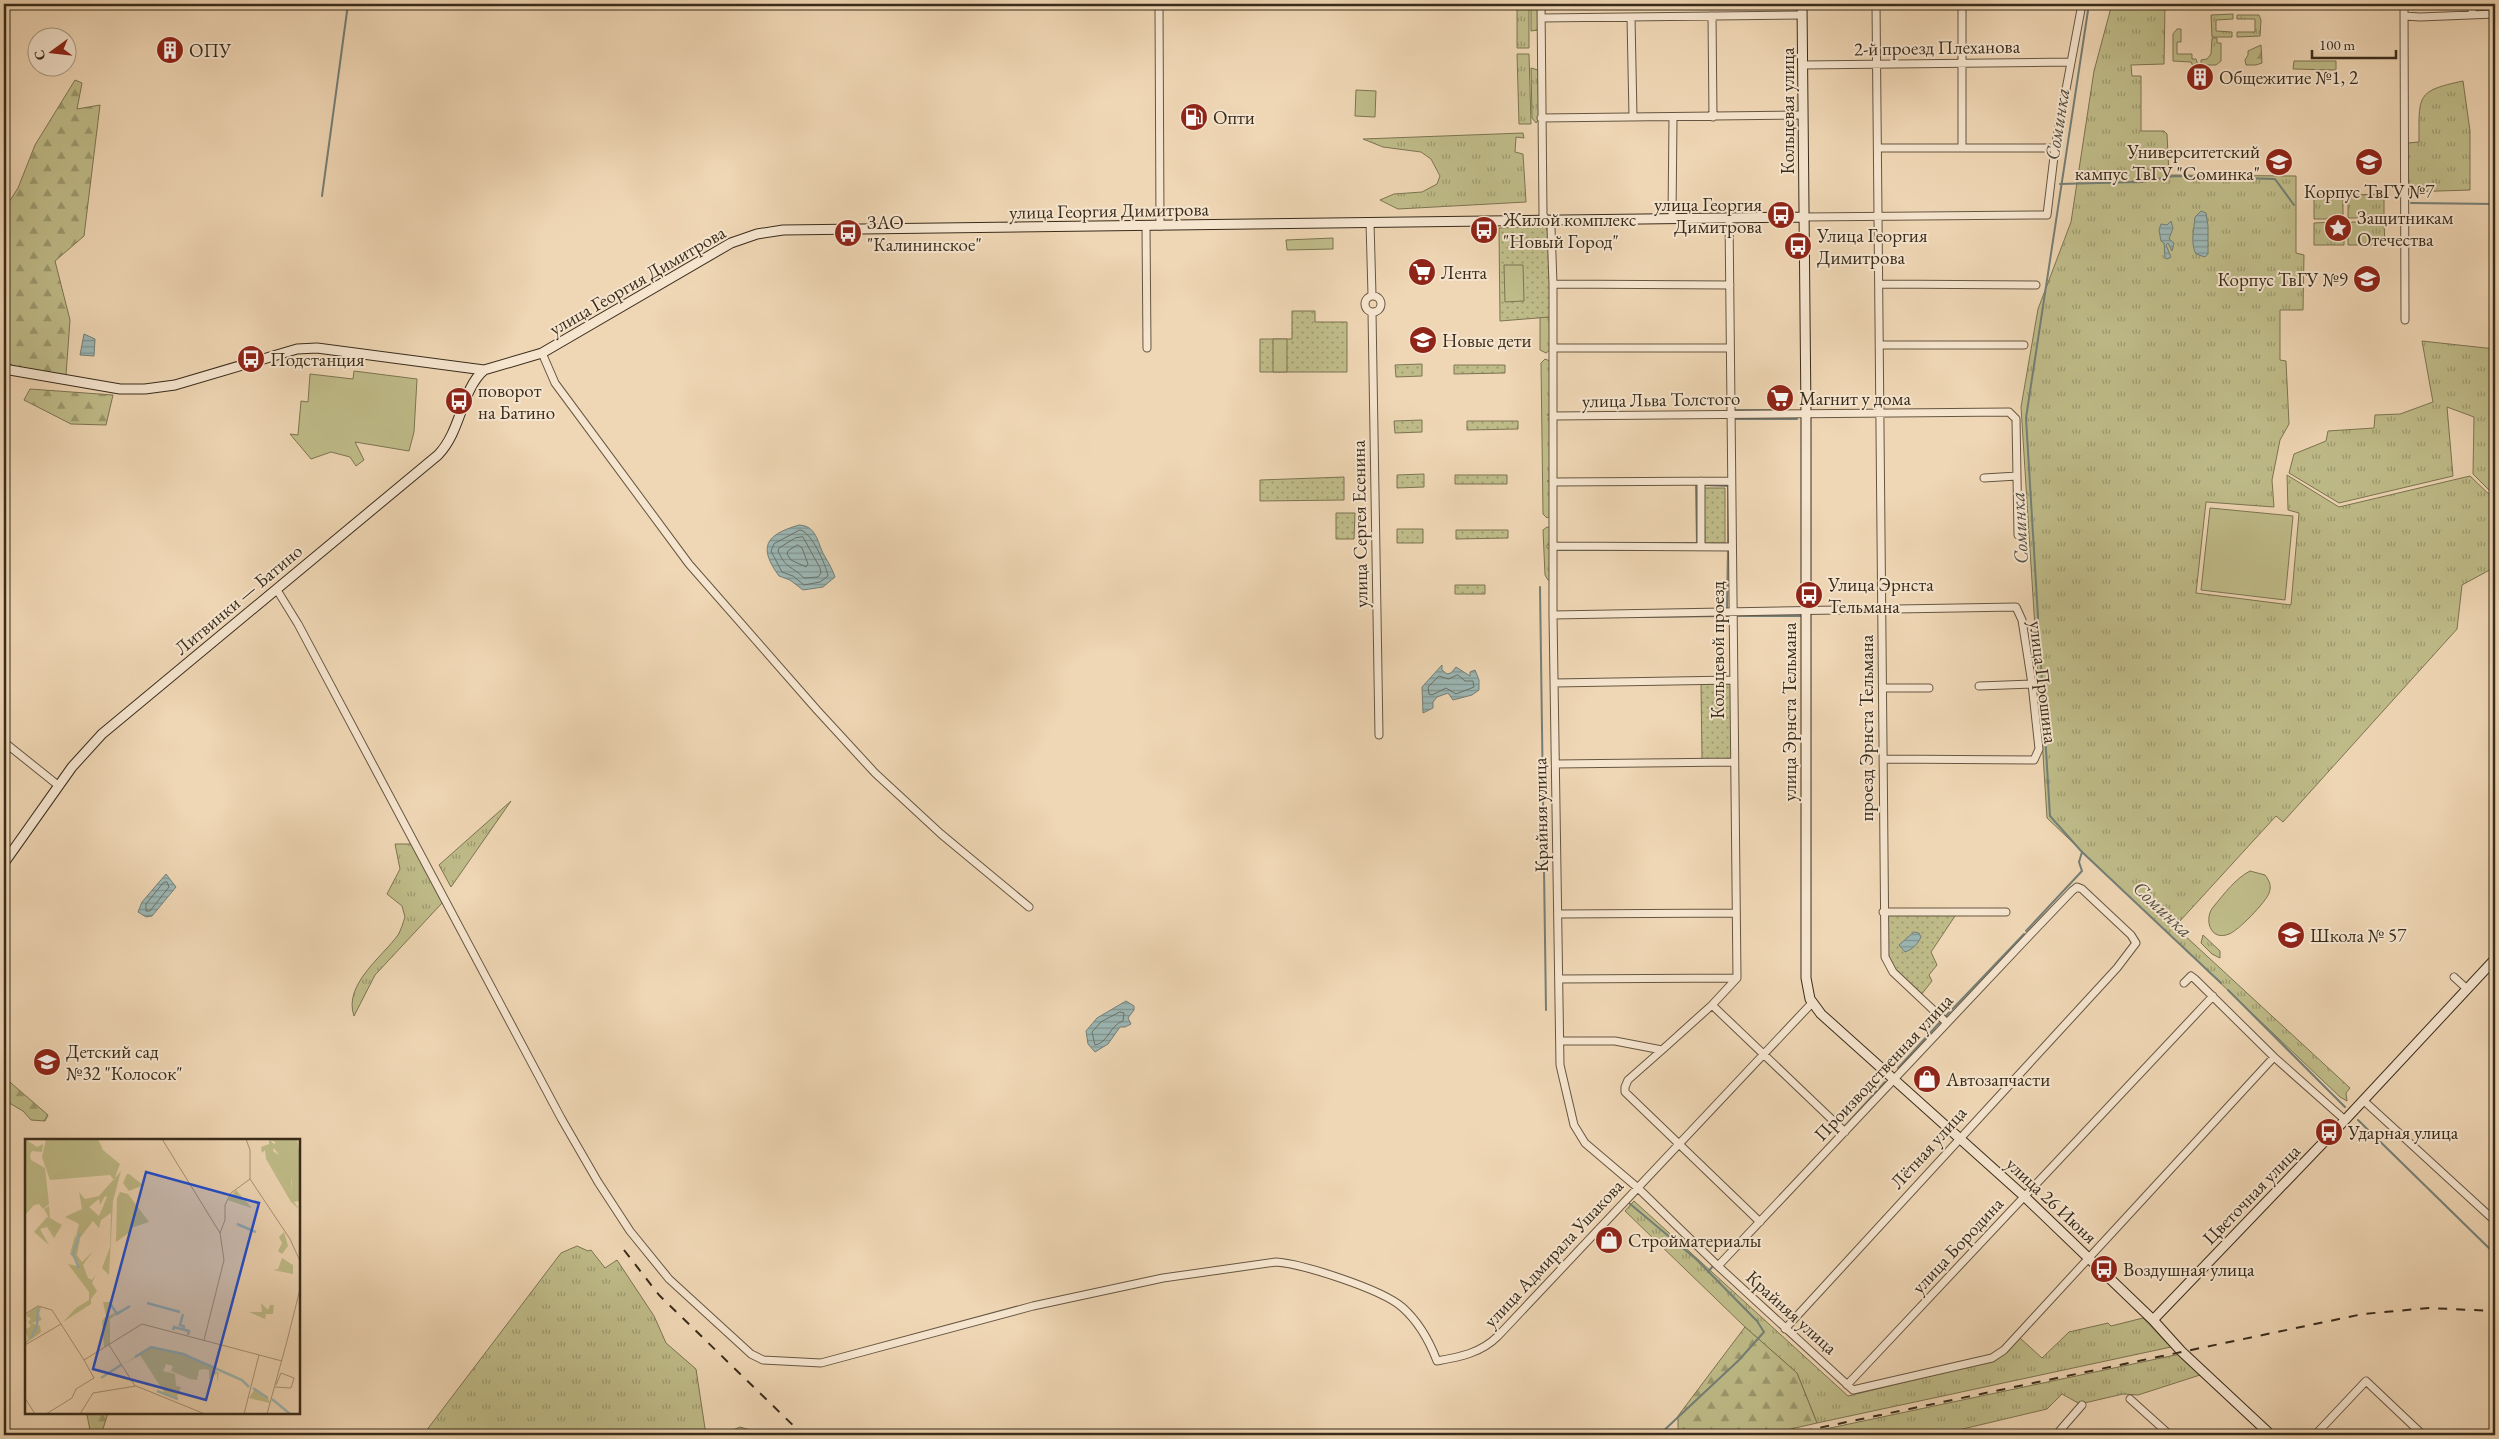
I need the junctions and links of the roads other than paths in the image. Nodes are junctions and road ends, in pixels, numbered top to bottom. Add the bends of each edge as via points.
1 (1158, 4) edge
2 (1541, 4) edge
3 (1802, 4) edge
4 (1876, 4) edge
5 (1962, 4) edge
6 (2082, 4) edge
7 (2404, 4) edge
8 (2472, 4) edge
9 (2495, 14) edge
10 (1802, 15) junction
11 (2472, 15) junction
12 (1712, 16) junction
13 (2404, 16) junction
14 (1631, 17) junction
15 (1541, 18) junction
16 (2071, 62) junction
17 (1962, 63) junction
18 (1876, 64) junction
19 (1803, 66) junction
20 (1803, 115) junction
21 (1633, 117) junction
22 (1673, 117) junction
23 (1714, 117) junction
24 (1541, 118) junction
25 (1878, 148) junction
26 (1962, 148) junction
27 (2055, 148) junction
28 (1729, 217) junction
29 (1804, 217) junction
30 (1878, 217) junction
31 (1672, 218) junction
32 (1548, 221) junction
33 (1370, 222) junction
34 (1146, 226) junction
35 (1160, 226) junction
36 (1553, 284) junction
37 (1879, 284) junction
38 (1730, 285) junction
39 (2036, 286) dead end
40 (1372, 295) junction
41 (1372, 312) junction
42 (2405, 320) dead end
43 (1880, 345) junction
44 (2024, 345) dead end
45 (1147, 348) dead end
46 (1553, 348) junction
47 (1730, 348) junction
48 (542, 353) junction
49 (4, 369) edge
50 (484, 370) junction
51 (1731, 414) junction
52 (1880, 414) junction
53 (1806, 415) junction
54 (1553, 416) junction
55 (2016, 476) junction
56 (1984, 478) dead end
57 (1732, 481) junction
58 (1554, 482) junction
59 (1700, 482) junction
60 (2018, 535) dead end
61 (1554, 546) junction
62 (1701, 547) junction
63 (1732, 547) junction
64 (277, 590) junction
65 (1882, 610) junction
66 (1805, 611) junction
67 (1732, 612) junction
68 (1553, 615) junction
69 (1733, 680) junction
70 (1554, 682) junction
71 (2032, 684) junction
72 (1979, 686) dead end
73 (1883, 688) junction
74 (1929, 688) dead end
75 (1379, 735) dead end
76 (4, 742) edge
77 (1883, 759) junction
78 (1734, 762) junction
79 (1556, 764) junction
80 (59, 786) junction
81 (4, 863) edge
82 (2072, 891) joint
83 (1029, 907) dead end
84 (1883, 912) junction
85 (2006, 912) dead end
86 (1736, 913) junction
87 (1558, 914) junction
88 (2495, 958) edge
89 (2454, 977) dead end
90 (1737, 978) junction
91 (1559, 979) junction
92 (2184, 983) dead end
93 (2466, 989) junction
94 (2213, 996) junction
95 (1812, 1003) junction
96 (1712, 1005) junction
97 (1946, 1022) junction
98 (1560, 1041) junction
99 (1662, 1050) junction
100 (1763, 1054) junction
101 (2274, 1057) junction
102 (1895, 1079) junction
103 (2363, 1100) junction
104 (2345, 1120) junction
105 (1845, 1132) junction
106 (1960, 1137) junction
107 (1679, 1144) junction
108 (1638, 1188) junction
109 (2025, 1197) junction
110 (2495, 1221) edge
111 (1760, 1222) junction
112 (2090, 1258) junction
113 (1718, 1266) junction
114 (2153, 1320) junction
115 (1785, 1329) junction
116 (1850, 1388) junction
117 (2130, 1398) dead end
118 (2082, 1405) dead end
119 (2056, 1435) edge
120 (2170, 1435) edge
121 (2271, 1435) edge
122 (2315, 1435) edge
123 (2423, 1435) edge

1 - 35 street
2 - 15 street, Крайняя улица
3 - 10 street, Кольцевая улица
4 - 18 street, проезд Эрнста Тельмана
5 - 17 street
6 - 16 street
7 - 13 street
8 - 11 street
9 - 11 street
10 - 12 street
10 - 19 street, Кольцевая улица
11 - 13 street
12 - 14 street
12 - 23 street
13 - 42 street
14 - 15 street
14 - 21 street
15 - 24 street, Крайняя улица
16 - 17 street, 2-й проезд Плеханова
16 - 27 street
17 - 18 street, 2-й проезд Плеханова
17 - 26 street
18 - 19 street, 2-й проезд Плеханова
18 - 25 street, проезд Эрнста Тельмана
19 - 20 street, Кольцевая улица
20 - 23 street
20 - 29 street, Кольцевая улица
21 - 22 street
21 - 24 street
22 - 23 street
22 - 31 street
24 - 32 street, Крайняя улица via 1544,215
25 - 26 street
25 - 30 street, проезд Эрнста Тельмана
26 - 27 street
27 - 30 street, улица Георгия Димитрова via 2047,215
28 - 29 street, улица Георгия Димитрова
28 - 31 street, улица Георгия Димитрова
28 - 38 street, Кольцевой проезд
29 - 30 street, улица Георгия Димитрова
29 - 53 street, улица Эрнста Тельмана
30 - 37 street, проезд Эрнста Тельмана
31 - 32 street, улица Георгия Димитрова
32 - 33 street, улица Георгия Димитрова
32 - 36 street, Крайняя улица via 1551,227
33 - 35 street, улица Георгия Димитрова
33 - 40 street, улица Сергея Есенина
34 - 35 street, улица Георгия Димитрова
34 - 45 street
34 - 48 street, улица Георгия Димитрова via 842,228 763,233 725,246
36 - 38 street
36 - 46 street, Крайняя улица
37 - 39 street
37 - 43 street, проезд Эрнста Тельмана
38 - 47 street, Кольцевой проезд
40 - 41 street, улица Сергея Есенина via 1364,304
40 - 41 street, улица Сергея Есенина via 1377,296 1381,303 1379,310
41 - 75 street, улица Сергея Есенина
43 - 44 street
43 - 52 street, проезд Эрнста Тельмана
46 - 47 street
46 - 54 street, Крайняя улица
47 - 51 street, Кольцевой проезд
48 - 50 street, улица Георгия Димитрова
48 - 83 street via 555,383 689,564 810,702 875,773 934,828
49 - 50 street, улица Георгия Димитрова via 140,390 170,386 298,349 317,348
50 - 64 street, Литвинки — Батино via 474,383 454,435 443,450
51 - 53 street, улица Льва Толстого
51 - 54 street, улица Льва Толстого
51 - 57 street, Кольцевой проезд
52 - 53 street, улица Льва Толстого
52 - 55 street, улица Льва Толстого via 2009,412 2016,418
52 - 65 street, проезд Эрнста Тельмана
53 - 66 street, улица Эрнста Тельмана
54 - 58 street, Крайняя улица
55 - 56 street
55 - 60 street
57 - 59 street
57 - 63 street, Кольцевой проезд
58 - 59 street
58 - 61 street, Крайняя улица
59 - 62 street
61 - 62 street
61 - 68 street, Крайняя улица
62 - 63 street
63 - 67 street, Кольцевой проезд
64 - 80 street, Литвинки — Батино via 107,729
64 - 108 street, улица Адмирала Ушакова via 598,1182 630,1231 668,1278 751,1354 763,1360 821,1363 1033,1306 1163,1278 1276,1262 1293,1264 1364,1287 1400,1305 1418,1323 1430,1342 1436,1361 1487,1347
65 - 66 street
65 - 71 street, улица Прошина via 2016,607 2022,620
65 - 73 street, проезд Эрнста Тельмана
66 - 67 street
66 - 95 street, улица Эрнста Тельмана via 1806,978
67 - 68 street
67 - 69 street, Кольцевой проезд
68 - 70 street, Крайняя улица
69 - 70 street
69 - 78 street, Кольцевой проезд
70 - 79 street, Крайняя улица
71 - 72 street
71 - 77 street, улица Прошина via 2039,750 2034,760
73 - 74 street
73 - 77 street, проезд Эрнста Тельмана
76 - 80 street
77 - 84 street, проезд Эрнста Тельмана
78 - 79 street
78 - 86 street, Кольцевой проезд
79 - 87 street, Крайняя улица
80 - 81 street, Литвинки — Батино
82 - 97 street, Производственная улица
82 - 106 street, Лётная улица via 2077,887 2082,889 2136,943 2117,968
84 - 85 street
84 - 97 street, проезд Эрнста Тельмана via 1887,965
86 - 87 street
86 - 90 street, Кольцевой проезд
87 - 91 street, Крайняя улица
88 - 93 street, Цветочная улица
89 - 93 street
90 - 91 street
90 - 96 street
91 - 98 street, Крайняя улица
92 - 94 street via 2191,976
93 - 103 street, Цветочная улица
94 - 101 street
94 - 109 street, улица Бородина
95 - 100 street, улица Адмирала Ушакова
95 - 102 street, улица Эрнста Тельмана
96 - 99 street
96 - 100 street
97 - 102 street, Производственная улица
98 - 99 street via 1615,1042
98 - 108 street, Крайняя улица via 1560,1065 1578,1132 1586,1143
99 - 107 street via 1628,1080 1625,1087 1628,1097
100 - 105 street
100 - 107 street, улица Адмирала Ушакова
101 - 104 street
101 - 112 street
102 - 105 street, Производственная улица
102 - 106 street, улица 26 Июня
103 - 104 street, Цветочная улица
103 - 110 street
104 - 114 street, Цветочная улица
105 - 111 street, Производственная улица
106 - 109 street, улица 26 Июня
106 - 115 street, Лётная улица
107 - 108 street, улица Адмирала Ушакова
107 - 111 street
108 - 113 street, Крайняя улица
109 - 112 street, улица 26 Июня
109 - 116 street, улица Бородина
111 - 113 street, Производственная улица
112 - 114 street, улица 26 Июня
112 - 116 street via 2004,1350 1992,1358
113 - 115 street, Крайняя улица
114 - 121 street, улица 26 Июня via 2181,1351
115 - 116 street, Крайняя улица
117 - 120 street
118 - 119 street
122 - 123 street via 2366,1381

